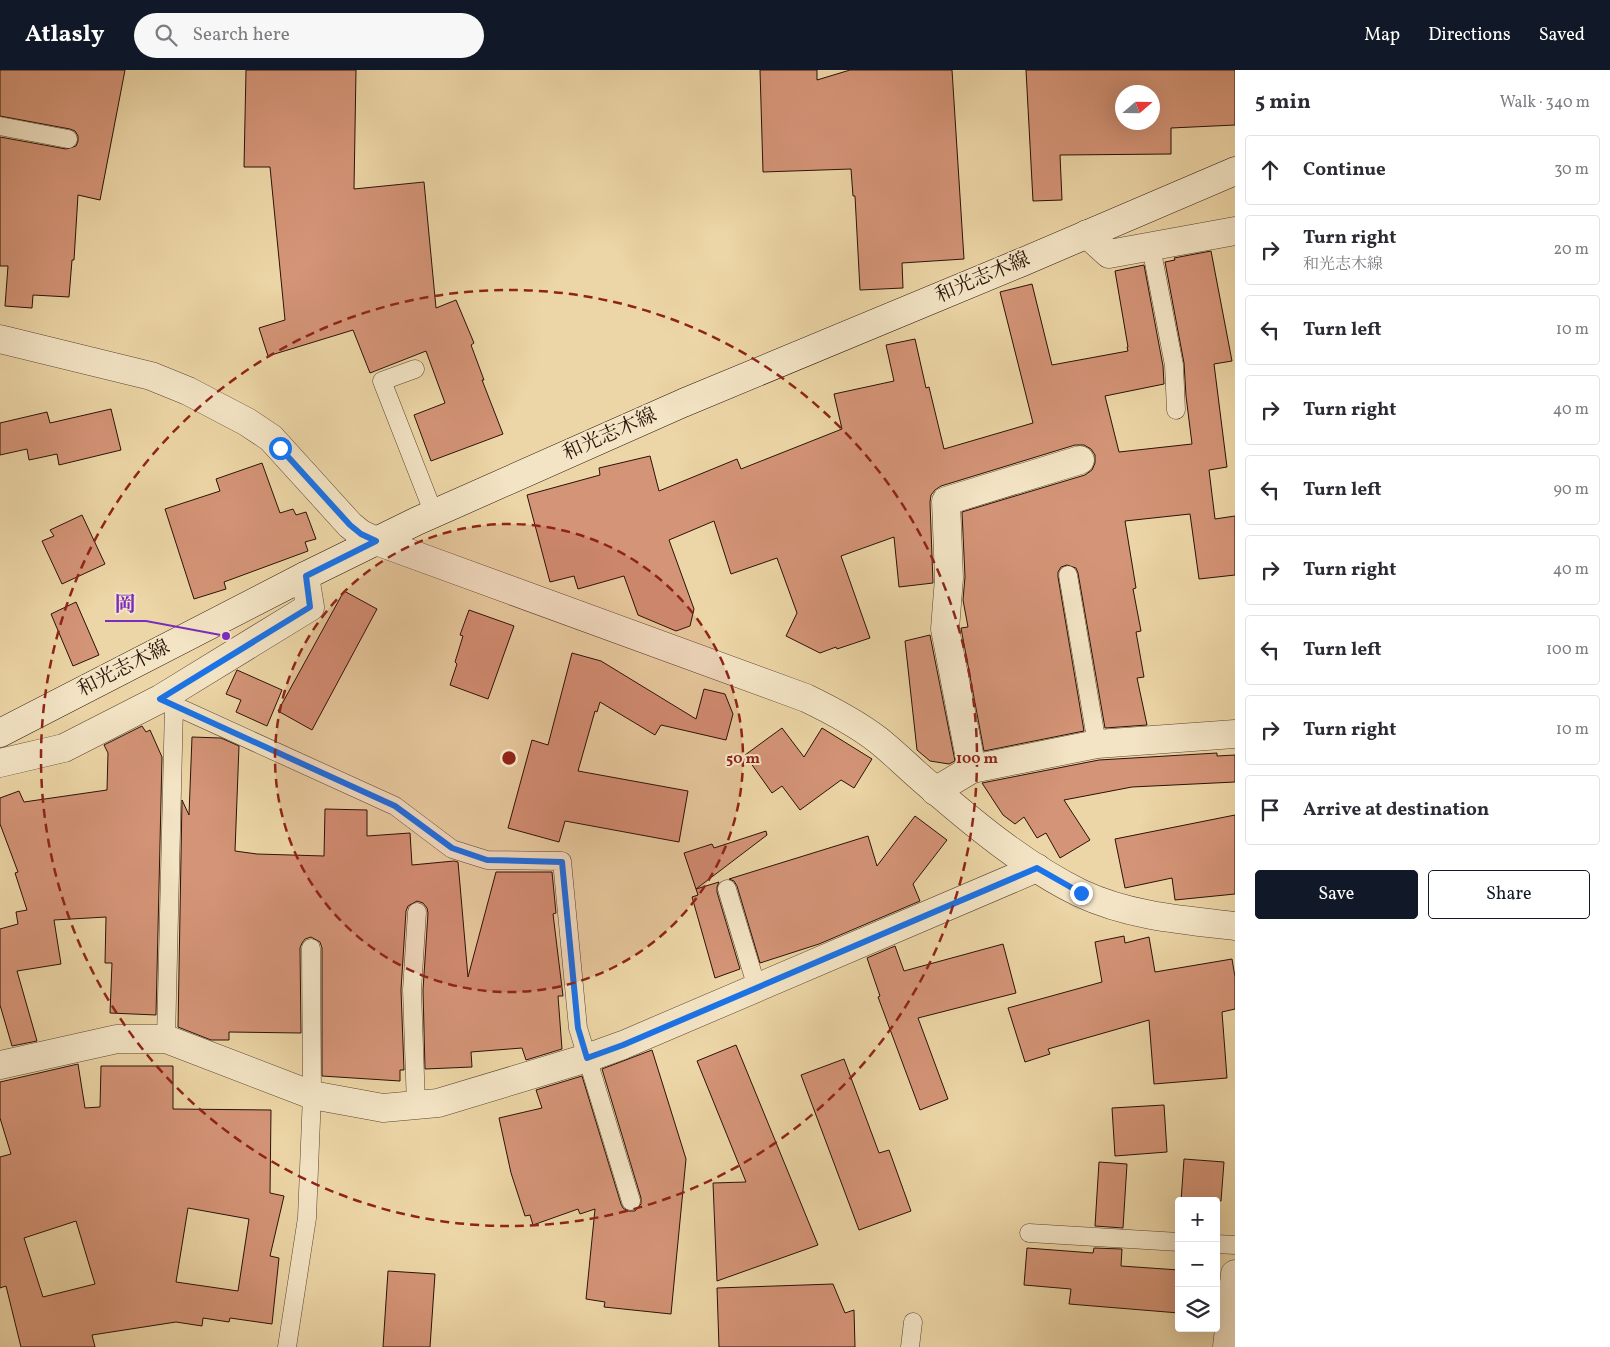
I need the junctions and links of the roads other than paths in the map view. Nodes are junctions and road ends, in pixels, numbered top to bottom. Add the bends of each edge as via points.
1 (0, 126) edge
2 (68, 139) dead end
3 (1235, 171) edge
4 (1235, 231) edge
5 (1087, 234) junction
6 (1151, 247) junction
7 (0, 339) edge
8 (415, 369) dead end
9 (1176, 410) dead end
10 (1080, 460) dead end
11 (434, 514) junction
12 (376, 541) junction
13 (1068, 575) dead end
14 (306, 576) junction
15 (166, 702) junction
16 (0, 733) edge
17 (1235, 734) edge
18 (1097, 744) junction
19 (0, 763) edge
20 (972, 769) junction
21 (935, 791) junction
22 (1037, 868) junction
23 (727, 890) dead end
24 (417, 912) dead end
25 (1235, 926) edge
26 (310, 948) dead end
27 (757, 988) junction
28 (166, 1039) junction
29 (587, 1058) junction
30 (0, 1064) edge
31 (312, 1095) junction
32 (416, 1105) junction
33 (631, 1201) dead end
34 (1029, 1233) dead end
35 (1175, 1242) edge
36 (1220, 1244) edge
37 (1235, 1245) edge
38 (1235, 1274) edge
39 (913, 1322) dead end
40 (288, 1347) edge
41 (910, 1347) edge
42 (1227, 1347) edge

1 - 2 lane
3 - 5 street, 和光志木線
4 - 6 street
5 - 6 street via 1109,254
5 - 11 street, 和光志木線 via 683,403
6 - 9 lane via 1174,365
7 - 12 street via 151,376 247,422 271,438 350,525
8 - 11 lane via 382,381
10 - 20 street via 946,501 949,578 945,628
11 - 12 street, 和光志木線
12 - 14 street, 和光志木線
12 - 21 street via 806,698 877,740
13 - 18 lane
14 - 15 street via 310,607
14 - 16 street, 和光志木線
15 - 19 street via 64,748
15 - 28 lane
15 - 29 lane via 395,806 452,848 487,860 562,862 578,1028
17 - 18 street
18 - 20 street
20 - 21 street
21 - 22 street
22 - 25 street via 1100,901 1161,918
22 - 27 street
23 - 27 lane
24 - 32 lane via 412,990
26 - 31 lane
27 - 29 street
28 - 30 street via 117,1039
28 - 31 street
29 - 32 street via 438,1103
29 - 33 lane
31 - 32 street via 382,1108
31 - 40 lane via 307,1218
34 - 35 lane
36 - 37 lane
38 - 42 street
39 - 41 lane

